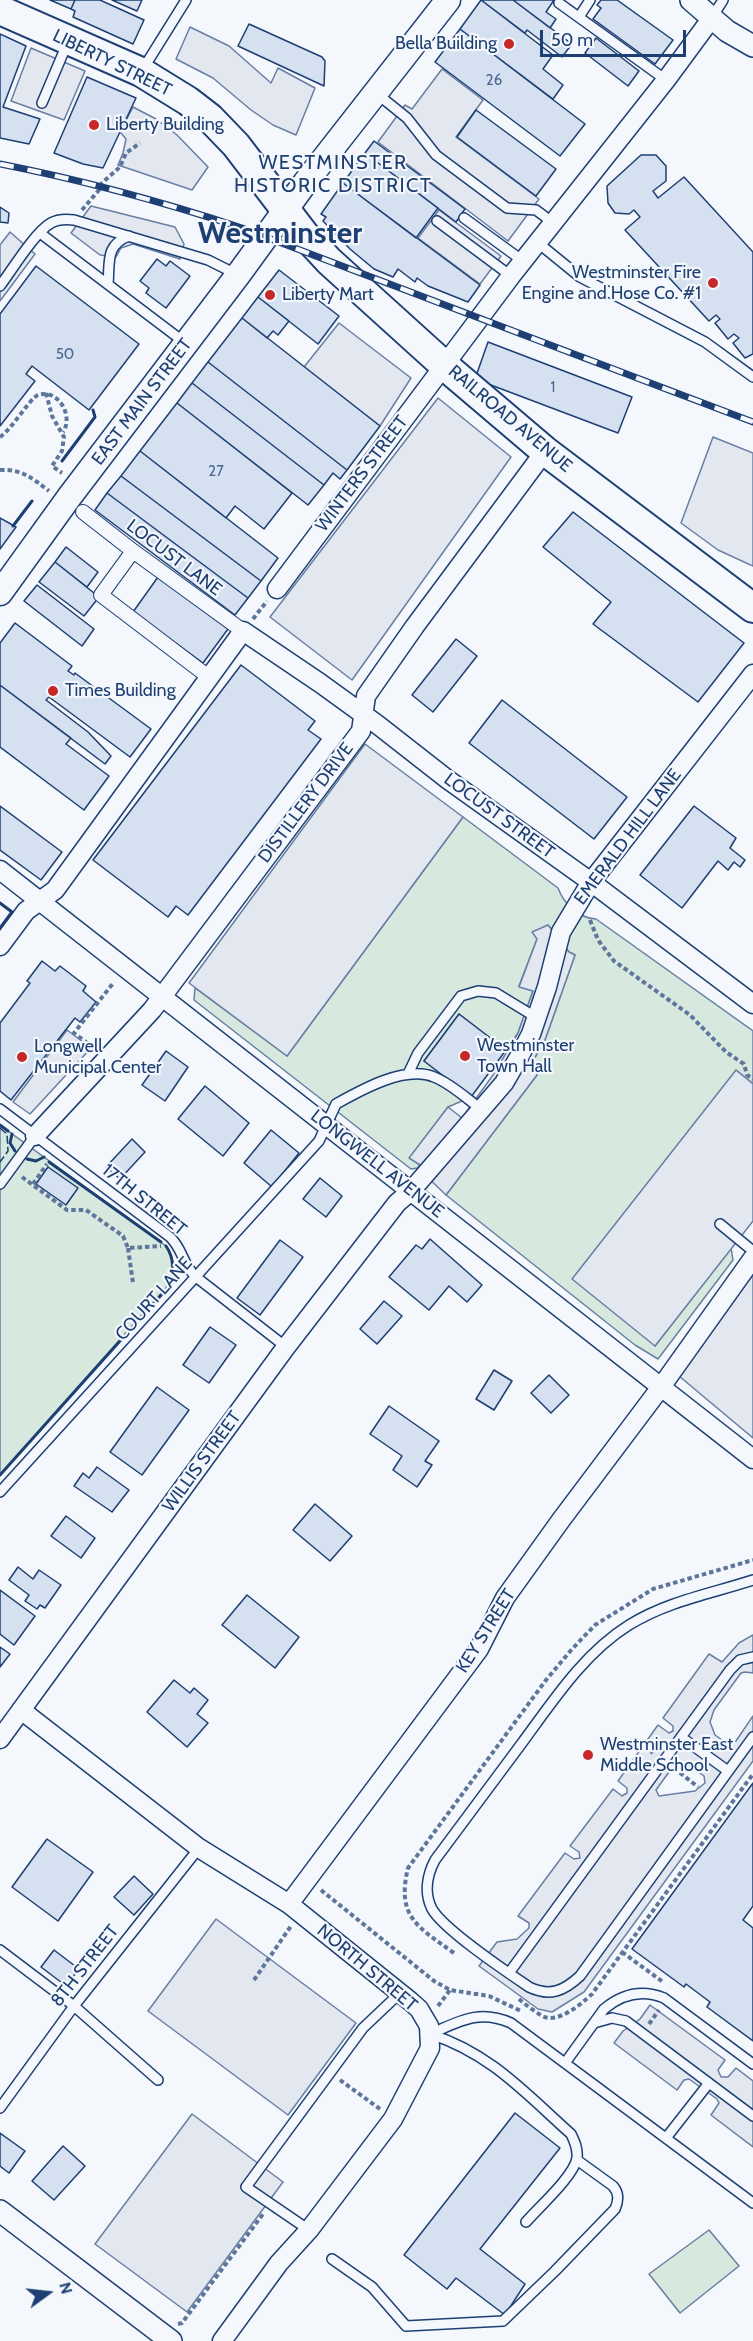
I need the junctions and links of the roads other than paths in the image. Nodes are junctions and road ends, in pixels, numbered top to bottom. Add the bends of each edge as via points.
1 (186, 0) edge
2 (448, 0) edge
3 (590, 0) edge
4 (691, 0) edge
5 (723, 0) edge
6 (559, 3) dead end
7 (9, 10) edge
8 (579, 17) junction
9 (711, 19) junction
10 (68, 41) junction
11 (753, 46) edge
12 (141, 72) junction
13 (666, 80) junction
14 (376, 93) junction
15 (42, 103) dead end
16 (284, 211) junction
17 (464, 218) dead end
18 (437, 221) dead end
19 (552, 222) junction
20 (40, 232) junction
21 (129, 236) junction
22 (537, 242) junction
23 (523, 261) junction
24 (238, 275) junction
25 (511, 276) junction
26 (108, 284) junction
27 (0, 286) edge
28 (186, 344) junction
29 (445, 366) junction
30 (753, 377) edge
31 (545, 451) junction
32 (83, 512) dead end
33 (133, 551) junction
34 (277, 589) road end
35 (0, 593) edge
36 (753, 608) edge
37 (243, 632) junction
38 (210, 678) junction
39 (752, 678) edge
40 (363, 715) junction
41 (1, 872) edge
42 (591, 882) junction
43 (40, 901) junction
44 (0, 946) edge
45 (162, 997) junction
46 (753, 1004) edge
47 (537, 1018) junction
48 (408, 1074) junction
49 (0, 1109) edge
50 (481, 1109) junction
51 (327, 1125) junction
52 (35, 1136) junction
53 (0, 1184) edge
54 (411, 1191) junction
55 (720, 1224) dead end
56 (753, 1251) edge
57 (753, 1258) edge
58 (196, 1277) junction
59 (286, 1347) junction
60 (661, 1388) junction
61 (753, 1459) edge
62 (0, 1492) edge
63 (753, 1580) edge
64 (753, 1657) edge
65 (21, 1710) junction
66 (681, 1737) junction
67 (753, 1737) edge
68 (0, 1738) edge
69 (728, 1771) junction
70 (199, 1848) junction
71 (289, 1904) junction
72 (0, 1950) edge
73 (509, 1973) junction
74 (401, 1992) junction
75 (74, 2006) junction
76 (594, 2023) junction
77 (430, 2034) junction
78 (565, 2063) junction
79 (753, 2064) edge
80 (158, 2080) dead end
81 (709, 2083) junction
82 (0, 2108) edge
83 (753, 2116) edge
84 (666, 2138) junction
85 (577, 2160) junction
86 (753, 2203) edge
87 (0, 2211) edge
88 (525, 2222) dead end
89 (309, 2230) junction
90 (332, 2259) dead end
91 (173, 2333) edge
92 (222, 2341) edge

1 - 12 lane
2 - 14 main road, EAST MAIN STREET
3 - 8 lane
4 - 9 street
5 - 9 lane, WINTERS STREET
6 - 8 lane
7 - 10 highway, LIBERTY STREET
8 - 13 lane
9 - 11 street
9 - 13 street, WINTERS STREET
10 - 12 highway, LIBERTY STREET
10 - 15 lane
12 - 16 highway, LIBERTY STREET via 210,118 236,145
13 - 19 street, WINTERS STREET
14 - 16 main road, EAST MAIN STREET
14 - 19 lane via 407,118 436,155 507,208 536,210
16 - 24 main road, EAST MAIN STREET
16 - 29 highway, RAILROAD AVENUE via 329,261
17 - 23 lane
18 - 25 lane
19 - 22 street, WINTERS STREET
20 - 21 lane via 62,219
20 - 26 lane
20 - 27 lane
21 - 24 lane via 218,263
21 - 26 lane via 112,248
22 - 23 street, WINTERS STREET
22 - 30 lane via 580,277 705,342
23 - 25 street, WINTERS STREET
24 - 28 main road, EAST MAIN STREET
25 - 29 street, WINTERS STREET
26 - 28 lane
28 - 35 main road, EAST MAIN STREET
29 - 31 highway, RAILROAD AVENUE
29 - 34 street, WINTERS STREET
31 - 36 highway, RAILROAD AVENUE
31 - 40 street, DISTILLERY DRIVE via 366,696
32 - 33 street, LOCUST LANE
33 - 37 street, LOCUST LANE
33 - 38 street via 101,595
37 - 38 street
37 - 40 street, LOCUST STREET
38 - 43 street via 55,890
39 - 42 street, EMERALD HILL LANE
40 - 42 street, LOCUST STREET
40 - 45 street, DISTILLERY DRIVE via 361,731
41 - 43 street, LONGWELL AVENUE
42 - 46 street, LOCUST STREET
42 - 47 street, EMERALD HILL LANE via 561,932
43 - 44 street via 26,911
43 - 45 street, LONGWELL AVENUE
45 - 51 street, LONGWELL AVENUE
45 - 52 street, DISTILLERY DRIVE
47 - 48 lane via 496,993 478,991 461,996 418,1053
47 - 50 street, EMERALD HILL LANE via 504,1083
48 - 50 lane via 436,1077
48 - 51 lane, COURT LANE via 336,1104
49 - 52 lane, 17TH STREET
50 - 54 street, EMERALD HILL LANE
51 - 54 street, LONGWELL AVENUE
51 - 58 lane, COURT LANE via 319,1141
52 - 53 lane
52 - 58 lane, 17TH STREET via 170,1237
54 - 59 street, WILLIS STREET via 397,1203
54 - 60 street, LONGWELL AVENUE
55 - 56 lane
57 - 60 street, KEY STREET
58 - 59 lane, 17TH STREET
58 - 62 lane, COURT LANE
59 - 65 street, WILLIS STREET
60 - 61 street, LONGWELL AVENUE
60 - 71 street, KEY STREET via 505,1598 479,1648
63 - 73 lane via 662,1608 600,1647 567,1683 435,1860 427,1889 433,1910 457,1934
64 - 66 lane via 740,1660 730,1670
65 - 68 street, WILLIS STREET
65 - 70 street, NORTH STREET
66 - 69 lane
66 - 73 lane
67 - 69 lane
69 - 73 lane via 580,1976 551,1993 540,1992
70 - 71 street, NORTH STREET
70 - 75 lane, 8TH STREET
71 - 74 street, NORTH STREET
72 - 75 lane
74 - 77 street, NORTH STREET via 425,2019
74 - 89 lane via 363,2028 246,2187
75 - 80 lane
75 - 82 lane, 8TH STREET
76 - 78 lane
76 - 79 lane via 604,2009 620,1998 656,1995
76 - 81 lane via 612,2018 631,2024
77 - 78 lane via 471,2017 501,2019
77 - 85 lane via 456,2042 490,2062 571,2134 577,2146
77 - 89 street via 427,2054 393,2119
78 - 84 lane
81 - 83 lane
81 - 84 lane
84 - 86 lane
85 - 88 lane
85 - 90 lane via 617,2190 618,2203 563,2264 503,2321 406,2326 372,2288
87 - 91 street
89 - 92 street via 279,2263

